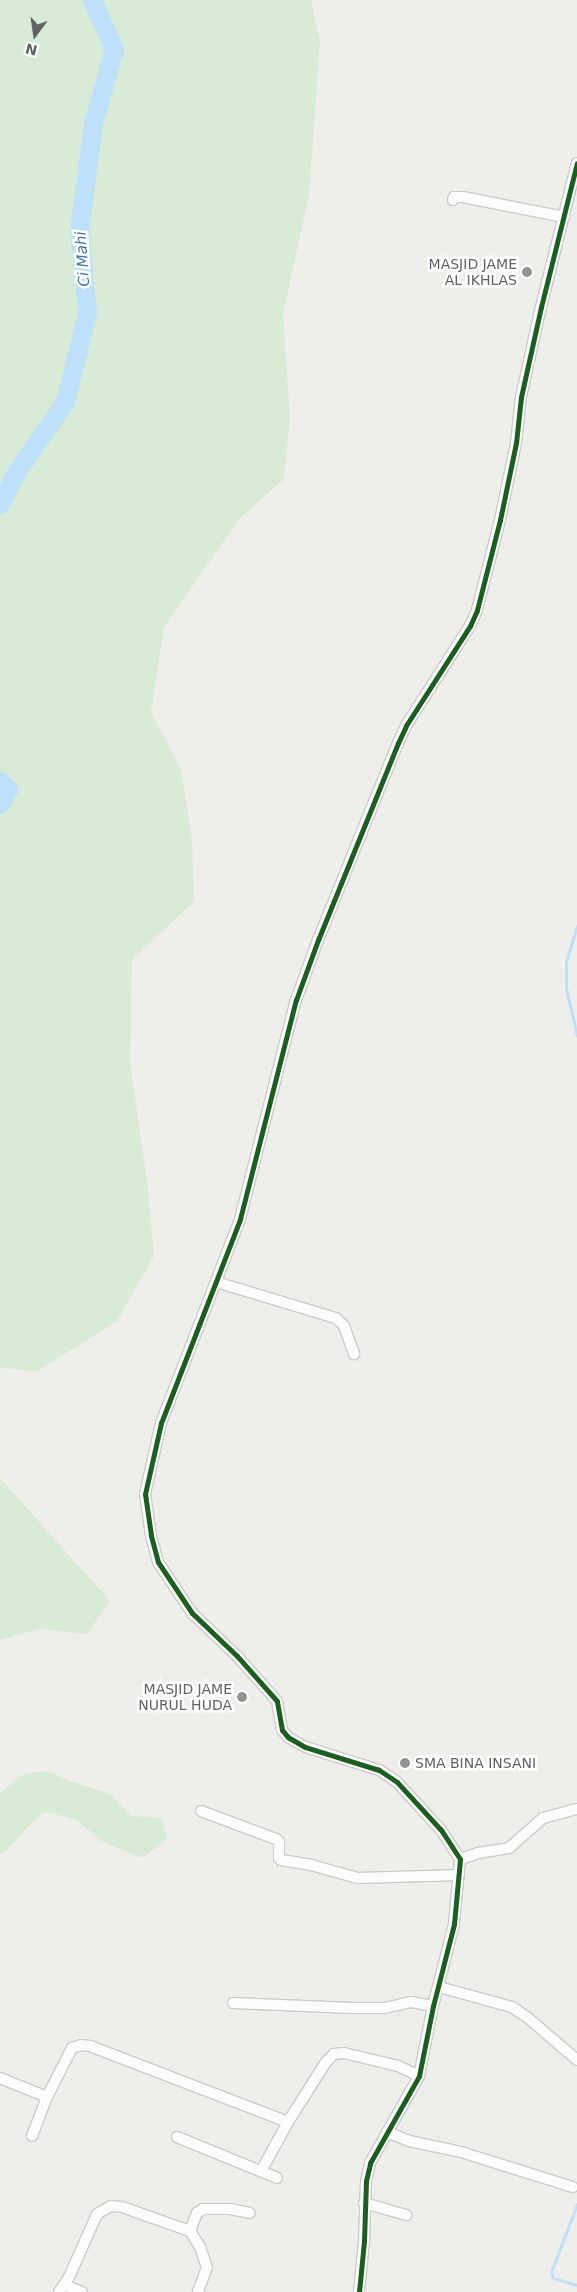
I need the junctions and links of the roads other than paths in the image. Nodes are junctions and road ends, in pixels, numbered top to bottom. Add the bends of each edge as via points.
1 (577, 163) edge
2 (453, 200) dead end
3 (564, 217) junction
4 (216, 1282) junction
5 (354, 1354) dead end
6 (577, 1809) edge
7 (201, 1812) dead end
8 (460, 1859) junction
9 (459, 1875) junction
10 (439, 1987) junction
11 (233, 2004) dead end
12 (433, 2006) junction
13 (577, 2060) edge
14 (419, 2076) junction
15 (0, 2078) edge
16 (47, 2098) junction
17 (288, 2122) junction
18 (387, 2132) junction
19 (32, 2136) dead end
20 (177, 2137) dead end
21 (261, 2171) junction
22 (277, 2178) dead end
23 (573, 2187) dead end
24 (364, 2203) junction
25 (250, 2213) dead end
26 (406, 2215) dead end
27 (190, 2230) junction
28 (62, 2288) edge
29 (82, 2292) edge
30 (198, 2292) edge
31 (359, 2292) edge

1 - 3 street
2 - 3 street via 454,197 463,197
3 - 4 street via 521,397 516,443 477,610 407,724 318,940 296,1000 240,1219
4 - 5 street via 336,1318 344,1326
4 - 8 street via 162,1423 145,1494 150,1535 158,1562 192,1613 277,1701 282,1730 288,1737 319,1753 379,1770 397,1782 441,1830
6 - 8 street via 543,1818 509,1848
7 - 9 street via 276,1839 281,1860 311,1864 358,1878
8 - 9 street
9 - 10 street via 454,1924
10 - 12 street
10 - 13 street via 512,2007
11 - 12 street via 385,2008 411,2002
12 - 14 street
14 - 17 street via 398,2066 344,2053 334,2054
14 - 18 street
15 - 16 street
16 - 17 street via 72,2048 81,2045
16 - 19 street
17 - 21 street
18 - 23 street via 408,2141 461,2152
18 - 24 street via 370,2164
20 - 21 street
21 - 22 street
24 - 26 street
24 - 31 street
25 - 27 street via 203,2209
27 - 28 street via 110,2206 97,2214
27 - 30 street via 207,2267
28 - 29 street

